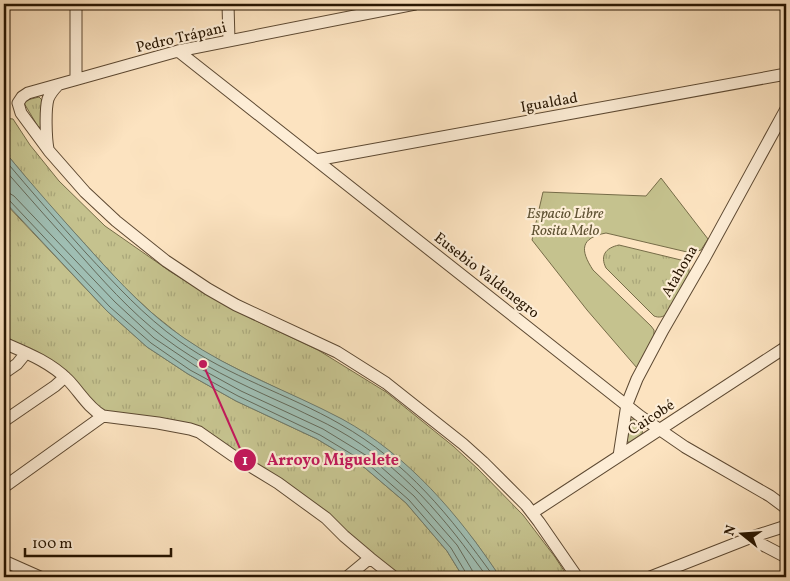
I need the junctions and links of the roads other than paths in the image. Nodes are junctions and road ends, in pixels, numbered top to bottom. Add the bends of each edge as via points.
1 (76, 4) edge
2 (228, 4) edge
3 (414, 4) edge
4 (383, 7) edge
5 (229, 41) junction
6 (178, 51) junction
7 (786, 74) edge
8 (76, 79) junction
9 (58, 85) junction
10 (786, 109) edge
11 (49, 151) junction
12 (316, 160) junction
13 (4, 343) edge
14 (786, 347) edge
15 (26, 353) junction
16 (4, 373) edge
17 (65, 377) junction
18 (626, 404) junction
19 (103, 416) junction
20 (4, 421) edge
21 (660, 429) junction
22 (619, 456) junction
23 (4, 487) edge
24 (786, 508) edge
25 (532, 512) junction
26 (786, 526) edge
27 (752, 537) junction
28 (786, 557) edge
29 (370, 558) junction
30 (4, 561) edge
31 (40, 577) edge
32 (347, 577) edge
33 (394, 577) edge
34 (577, 577) edge
35 (650, 577) edge

1 - 8 street
2 - 5 street
3 - 4 street, Pedro Trápani
4 - 5 street, Pedro Trápani
5 - 6 street, Pedro Trápani
6 - 8 street, Pedro Trápani
6 - 12 street, Eusebio Valdenegro
7 - 12 street, Igualdad
8 - 9 street, Pedro Trápani
9 - 11 street via 48,99 46,127
9 - 11 street, Pedro Trápani via 28,93 18,103 21,113
10 - 18 street, Atahona via 662,330
11 - 25 street via 85,192 166,261 220,296 337,352 386,383 463,444
12 - 18 street, Eusebio Valdenegro
13 - 15 street
14 - 21 street, Caicobé
15 - 16 street
15 - 17 street via 49,364
17 - 19 street
17 - 20 street
18 - 21 street, Eusebio Valdenegro
18 - 22 street, Atahona
19 - 23 street
19 - 29 street via 200,432 326,518
21 - 22 street, Caicobé
21 - 24 street, Eusebio Valdenegro
22 - 25 street, Caicobé
25 - 34 street
26 - 27 street
27 - 28 street
27 - 35 street
29 - 32 street
29 - 33 street
30 - 31 street

